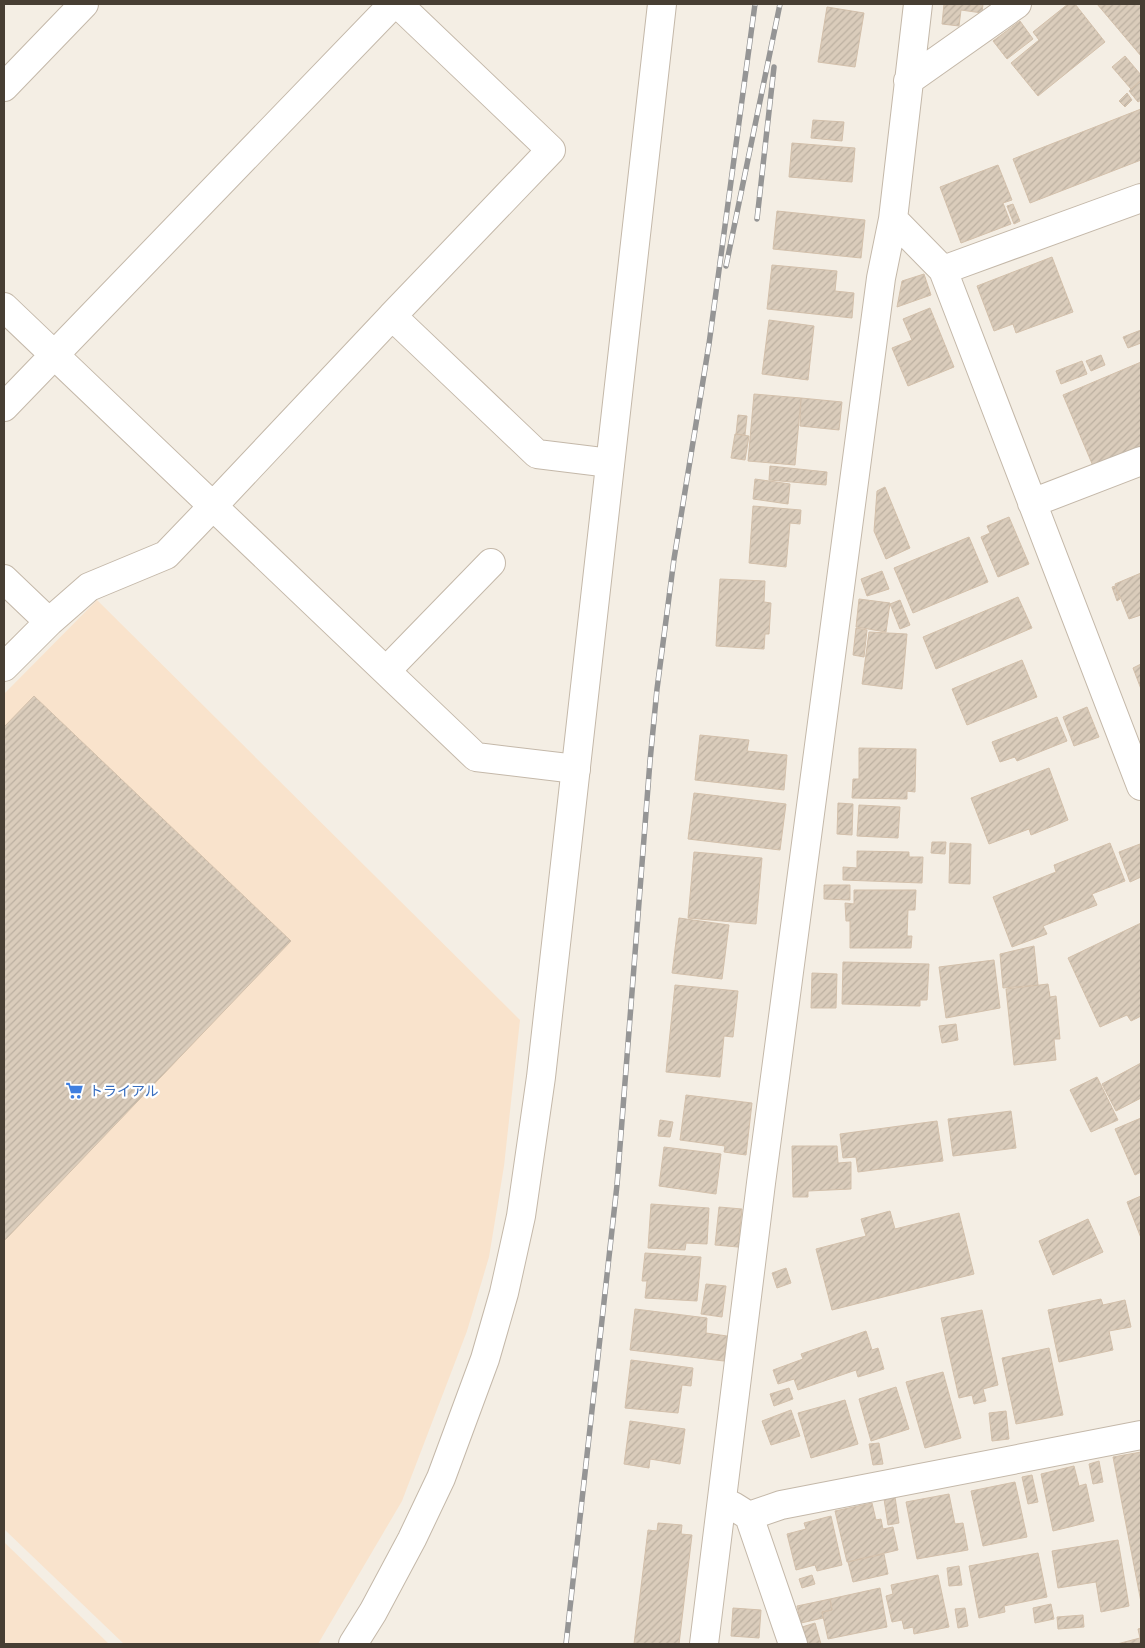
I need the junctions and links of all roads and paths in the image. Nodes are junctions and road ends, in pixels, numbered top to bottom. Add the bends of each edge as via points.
1 (84, 4) edge
2 (393, 4) edge
3 (398, 4) edge
4 (662, 4) edge
5 (918, 4) edge
6 (1017, 4) edge
7 (908, 81) junction
8 (4, 86) edge
9 (1141, 198) edge
10 (894, 219) junction
11 (943, 270) junction
12 (4, 307) edge
13 (392, 316) junction
14 (55, 355) junction
15 (4, 407) edge
16 (1141, 461) edge
17 (610, 463) junction
18 (1032, 503) junction
19 (214, 506) junction
20 (492, 563) dead end
21 (4, 579) edge
22 (49, 622) junction
23 (4, 667) edge
24 (386, 671) junction
25 (576, 769) junction
26 (1140, 780) edge
27 (1141, 1435) edge
28 (721, 1498) junction
29 (749, 1516) junction
30 (353, 1644) edge
31 (704, 1644) edge
32 (793, 1644) edge

1 - 8 street
2 - 14 street
3 - 13 street via 551,150
4 - 17 street
5 - 7 street
6 - 7 street
7 - 10 street
9 - 11 street
10 - 11 street
10 - 28 street via 881,278
11 - 18 street
12 - 14 street
13 - 17 street via 537,454
13 - 19 street
14 - 15 street
14 - 19 street
16 - 18 street
17 - 25 street
18 - 26 street
19 - 22 street via 166,555 89,587
19 - 24 street
20 - 24 street
21 - 22 street
22 - 23 street
24 - 25 street via 476,757
25 - 30 street via 535,1124 521,1216 504,1293 485,1359 440,1478 412,1539
27 - 29 street via 781,1505
28 - 29 street
28 - 31 street
29 - 32 street

